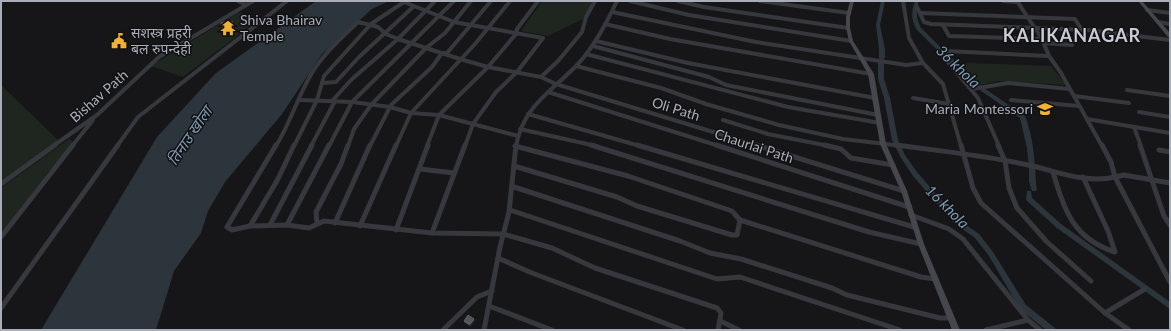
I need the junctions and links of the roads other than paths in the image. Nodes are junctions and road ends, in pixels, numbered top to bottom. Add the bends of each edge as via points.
1 (238, 1) edge
2 (249, 1) edge
3 (253, 1) edge
4 (287, 1) edge
5 (435, 1) edge
6 (454, 1) edge
7 (471, 1) edge
8 (491, 1) edge
9 (510, 1) edge
10 (538, 1) edge
11 (596, 1) edge
12 (616, 1) edge
13 (630, 1) edge
14 (678, 1) edge
15 (760, 1) edge
16 (852, 1) edge
17 (903, 1) edge
18 (1003, 1) edge
19 (1140, 1) edge
20 (1017, 2) edge
21 (246, 6) junction
22 (413, 7) junction
23 (917, 7) dead end
24 (1147, 10) junction
25 (426, 11) junction
26 (612, 12) junction
27 (849, 13) junction
28 (920, 13) junction
29 (1170, 13) edge
30 (439, 16) junction
31 (1027, 18) junction
32 (454, 22) junction
33 (1158, 22) junction
34 (371, 24) junction
35 (605, 24) junction
36 (1170, 24) edge
37 (472, 25) junction
38 (943, 25) junction
39 (488, 28) junction
40 (848, 28) junction
41 (1035, 28) junction
42 (1082, 30) junction
43 (386, 34) junction
44 (516, 34) junction
45 (1170, 36) edge
46 (398, 40) junction
47 (1170, 40) edge
48 (596, 41) junction
49 (852, 41) junction
50 (1043, 41) junction
51 (412, 44) junction
52 (1072, 45) dead end
53 (593, 46) junction
54 (426, 48) junction
55 (442, 53) junction
56 (586, 54) junction
57 (1049, 56) junction
58 (861, 57) junction
59 (460, 59) junction
60 (923, 63) junction
61 (576, 66) junction
62 (488, 67) junction
63 (517, 72) junction
64 (871, 74) junction
65 (541, 77) junction
66 (322, 83) junction
67 (556, 84) junction
68 (972, 89) junction
69 (1070, 89) junction
70 (1127, 90) dead end
71 (548, 92) junction
72 (1074, 96) junction
73 (1170, 96) edge
74 (875, 98) junction
75 (913, 98) dead end
76 (300, 100) junction
77 (317, 100) junction
78 (1011, 100) dead end
79 (334, 101) junction
80 (352, 102) junction
81 (1129, 103) dead end
82 (949, 104) junction
83 (371, 105) junction
84 (1079, 106) junction
85 (390, 107) junction
86 (1139, 112) dead end
87 (411, 113) junction
88 (528, 114) junction
89 (97, 115) junction
90 (439, 115) junction
91 (878, 115) junction
92 (1170, 117) edge
93 (1087, 119) junction
94 (723, 120) dead end
95 (880, 123) junction
96 (473, 124) junction
97 (1134, 127) junction
98 (520, 129) junction
99 (1170, 132) edge
100 (518, 136) junction
101 (887, 144) junction
102 (515, 146) junction
103 (1160, 150) dead end
104 (1170, 152) edge
105 (964, 154) junction
106 (1005, 161) junction
107 (893, 165) junction
108 (514, 166) junction
109 (420, 169) junction
110 (1053, 172) junction
111 (454, 173) junction
112 (1083, 176) junction
113 (1115, 177) junction
114 (1151, 179) junction
115 (1170, 183) edge
116 (1, 184) edge
117 (514, 186) junction
118 (904, 191) junction
119 (909, 207) junction
120 (510, 210) junction
121 (911, 215) junction
122 (740, 220) junction
123 (318, 223) junction
124 (335, 223) junction
125 (270, 225) junction
126 (287, 225) junction
127 (1170, 225) edge
128 (250, 226) junction
129 (360, 226) junction
130 (914, 227) junction
131 (396, 230) junction
132 (432, 233) junction
133 (503, 234) junction
134 (1, 237) edge
135 (921, 244) junction
136 (498, 258) junction
137 (934, 280) junction
138 (1091, 281) dead end
139 (1170, 282) edge
140 (1145, 290) dead end
141 (492, 291) junction
142 (489, 306) junction
143 (1, 308) edge
144 (1105, 313) junction
145 (951, 318) junction
146 (1028, 320) junction
147 (720, 321) junction
148 (443, 330) edge
149 (484, 330) edge
150 (552, 330) edge
151 (683, 330) edge
152 (718, 330) edge
153 (739, 330) edge
154 (900, 330) edge
155 (956, 330) edge
156 (986, 330) edge
157 (1040, 330) edge
158 (1129, 330) edge

1 - 21 street
2 - 21 street
3 - 21 street, Bishav Path
4 - 143 street via 138,117
5 - 25 street
6 - 30 street
7 - 32 street
8 - 37 street
9 - 39 street
10 - 44 street
11 - 65 street via 586,17 582,32
12 - 26 street
13 - 49 street via 689,15
14 - 40 street
15 - 27 street
16 - 27 street
17 - 60 street via 909,38
18 - 20 street
19 - 24 street
20 - 31 street
21 - 89 street, Bishav Path via 159,57
22 - 25 street
22 - 34 street via 401,3
22 - 43 street
23 - 28 street
24 - 29 street
24 - 33 street
25 - 30 street
25 - 46 street
26 - 35 street
26 - 58 street via 756,42
27 - 40 street
28 - 31 street
28 - 38 street via 924,22
30 - 32 street
30 - 51 street
31 - 41 street
31 - 42 street via 1075,19
32 - 37 street
32 - 54 street
33 - 36 street
33 - 45 street
34 - 43 street, Oli Path
34 - 66 street via 324,76
34 - 76 street via 358,22 337,41 308,79
35 - 48 street
35 - 64 street via 677,41
37 - 39 street
37 - 55 street via 447,52
38 - 41 street
38 - 50 street via 949,36
39 - 44 street
39 - 59 street
40 - 49 street
41 - 42 street
41 - 50 street
42 - 47 street
43 - 46 street, Oli Path
43 - 66 street via 359,57 336,82
44 - 62 street
44 - 63 street via 543,38
46 - 51 street, Oli Path
46 - 79 street via 351,80
48 - 53 street
48 - 74 street via 688,64
49 - 58 street
50 - 52 street
50 - 57 street
51 - 54 street, Oli Path
51 - 80 street
53 - 56 street
53 - 91 street via 690,74 709,77 726,85
54 - 55 street, Oli Path
54 - 83 street
55 - 59 street, Oli Path
55 - 85 street via 432,67
56 - 61 street
56 - 95 street via 788,107
57 - 68 street via 1004,56 945,51 941,54
57 - 69 street
58 - 60 street via 906,65
58 - 64 street
59 - 62 street, Oli Path
59 - 87 street
60 - 82 street via 943,84
61 - 67 street
61 - 101 street via 662,88 779,125 843,139
62 - 63 street, Oli Path
62 - 90 street
63 - 65 street, Oli Path
63 - 96 street via 496,92
64 - 74 street
65 - 67 street, Oli Path
66 - 77 street
67 - 71 street
67 - 118 street, Oli Path
68 - 69 street via 1008,83
68 - 106 street
69 - 72 street
70 - 73 street
71 - 88 street
71 - 119 street, Chaurlai Path
72 - 81 street
72 - 84 street
74 - 91 street
75 - 82 street
76 - 77 street
76 - 128 street via 288,126 227,227 232,230
77 - 79 street
77 - 128 street via 278,179
78 - 84 street
79 - 80 street
79 - 125 street
80 - 83 street
80 - 126 street
82 - 105 street
83 - 85 street
83 - 123 street via 354,129 341,164 316,212
84 - 93 street
85 - 87 street
85 - 124 street
86 - 92 street
87 - 90 street
87 - 129 street
88 - 98 street
88 - 130 street via 605,134 679,159
89 - 116 street, Bishav Path
89 - 134 street
90 - 96 street
90 - 109 street
91 - 95 street
93 - 97 street
93 - 113 street via 1111,162
94 - 107 street via 768,134 841,149 851,158
95 - 101 street
96 - 100 street
96 - 111 street
97 - 99 street
97 - 114 street
98 - 100 street
98 - 135 street via 606,149 847,225
100 - 102 street
101 - 105 street
101 - 107 street
102 - 108 street
102 - 122 street via 628,176 732,211
103 - 104 street
105 - 106 street
105 - 144 street via 973,188 981,203
106 - 110 street
106 - 138 street via 1009,188 1017,208 1047,242
107 - 118 street
108 - 117 street
108 - 122 street via 732,235 737,235
109 - 111 street
109 - 131 street
110 - 112 street
110 - 112 street via 1064,204 1080,234 1115,252
111 - 132 street
112 - 113 street via 1102,180
113 - 114 street via 1124,175
113 - 139 street
114 - 115 street
114 - 127 street via 1164,216
117 - 120 street
117 - 145 street via 710,253 741,259 848,295 940,318
118 - 119 street
119 - 121 street
120 - 133 street
120 - 154 street via 717,279 732,275 740,276
121 - 130 street
121 - 146 street via 949,229 963,239
122 - 137 street
123 - 124 street
123 - 126 street via 309,228
124 - 129 street
125 - 126 street
125 - 128 street
129 - 131 street
130 - 135 street
131 - 132 street
132 - 133 street
133 - 136 street
133 - 147 street via 552,248 595,268 717,308 721,313
135 - 137 street
136 - 141 street
136 - 151 street via 546,279
137 - 145 street
140 - 144 street
141 - 142 street
141 - 148 street via 477,297
142 - 149 street
142 - 150 street
144 - 158 street
145 - 155 street
146 - 156 street
146 - 157 street
147 - 152 street
147 - 153 street

